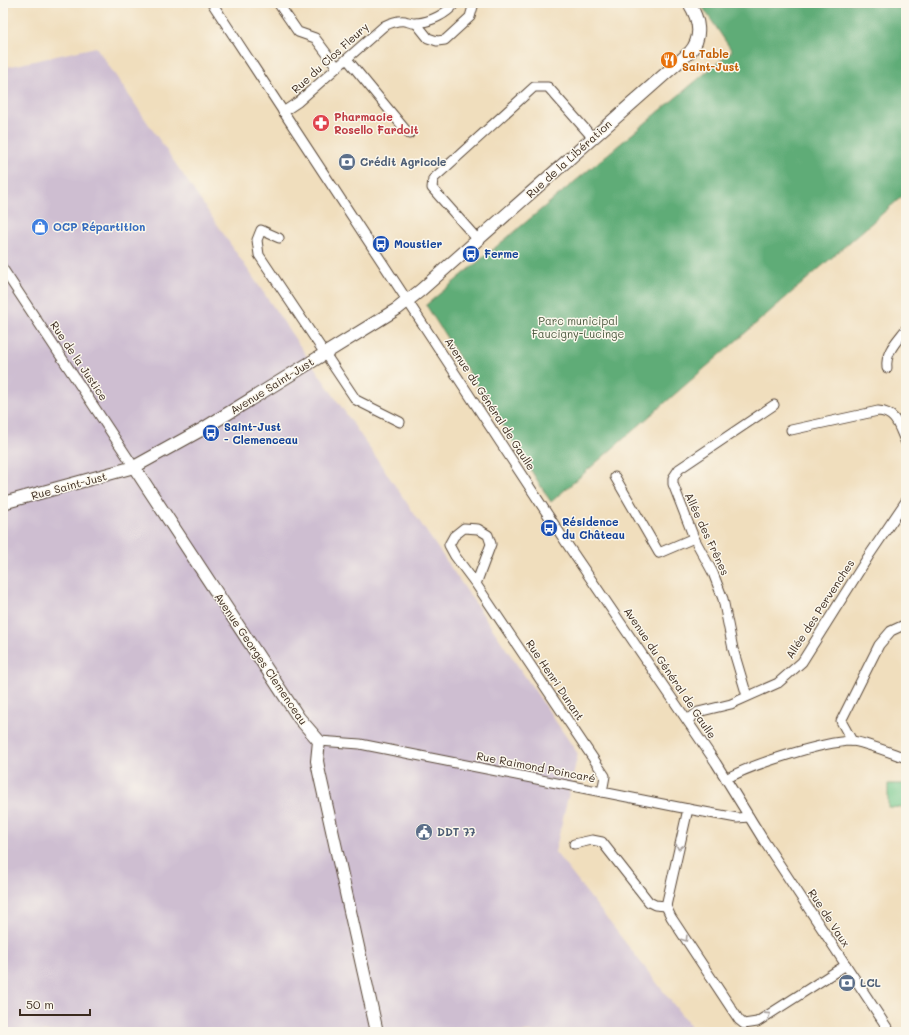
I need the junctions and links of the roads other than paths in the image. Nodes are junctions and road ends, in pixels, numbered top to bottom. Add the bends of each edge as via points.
1 (212, 3) edge
2 (278, 3) edge
3 (455, 3) edge
4 (474, 3) edge
5 (689, 3) edge
6 (416, 23) junction
7 (347, 58) junction
8 (337, 67) junction
9 (283, 112) junction
10 (409, 134) dead end
11 (593, 138) junction
12 (279, 238) dead end
13 (478, 240) junction
14 (3, 269) edge
15 (408, 301) junction
16 (906, 328) edge
17 (325, 354) junction
18 (887, 368) dead end
19 (774, 405) dead end
20 (400, 422) dead end
21 (791, 430) dead end
22 (906, 443) edge
23 (134, 467) junction
24 (614, 477) dead end
25 (906, 501) edge
26 (3, 503) edge
27 (694, 538) junction
28 (476, 584) junction
29 (906, 624) edge
30 (747, 696) junction
31 (688, 720) junction
32 (319, 741) junction
33 (852, 741) junction
34 (906, 758) edge
35 (726, 779) junction
36 (602, 792) junction
37 (688, 809) junction
38 (749, 817) junction
39 (574, 844) dead end
40 (666, 906) junction
41 (846, 965) junction
42 (377, 1032) edge
43 (890, 1032) edge

1 - 9 street, Avenue du Général de Gaulle
2 - 8 street via 298,32 315,38
3 - 6 street, Rue du Clos Fleury via 451,9 434,18
4 - 6 street via 470,18 445,40 428,38
5 - 11 street, Rue de la Libération via 698,20 698,37 694,48
6 - 7 street, Rue du Clos Fleury via 402,21 384,26
7 - 8 street, Rue du Clos Fleury
7 - 10 street
8 - 9 street, Rue du Clos Fleury
9 - 15 street, Avenue du Général de Gaulle
11 - 13 street, Rue de la Libération
11 - 13 street via 548,87 534,87 433,179 432,188
12 - 17 street via 261,230 257,240 259,255
13 - 15 street, Rue de la Libération
14 - 23 street, Rue de la Justice
15 - 17 street, Avenue Saint-Just
15 - 31 street, Avenue du Général de Gaulle
16 - 18 street via 889,352
17 - 20 street via 356,400
17 - 23 street, Avenue Saint-Just
19 - 27 street, Allée des Frênes via 679,469 673,478 674,489
21 - 22 street via 878,411 887,412 895,418
23 - 26 street, Rue Saint-Just
23 - 32 street, Avenue Georges Clemenceau via 298,718
24 - 27 street via 659,553
25 - 30 street, Allée des Pervenches via 802,662 778,683
27 - 30 street, Allée des Frênes via 723,599 733,649
28 - 28 street, Rue Henri Dunant via 449,545 454,536 464,528 478,529 488,535 491,544
28 - 36 street, Rue Henri Dunant via 605,776
29 - 33 street via 890,631 879,645 841,721
30 - 31 street, Allée des Pervenches via 731,704 698,712
31 - 35 street, Avenue du Général de Gaulle
32 - 36 street, Rue Raimond Poincaré via 360,744
32 - 42 street via 319,772
33 - 34 street
33 - 35 street via 822,746 763,763
35 - 38 street, Avenue du Général de Gaulle
36 - 37 street, Rue Raimond Poincaré
37 - 38 street, Rue Raimond Poincaré via 737,818
37 -> 40 street
38 - 41 street, Rue de Vaux
39 - 40 street via 592,840 602,842 649,902
40 -> 41 street via 700,962 744,1024 757,1022
41 - 43 street, Rue de Vaux

